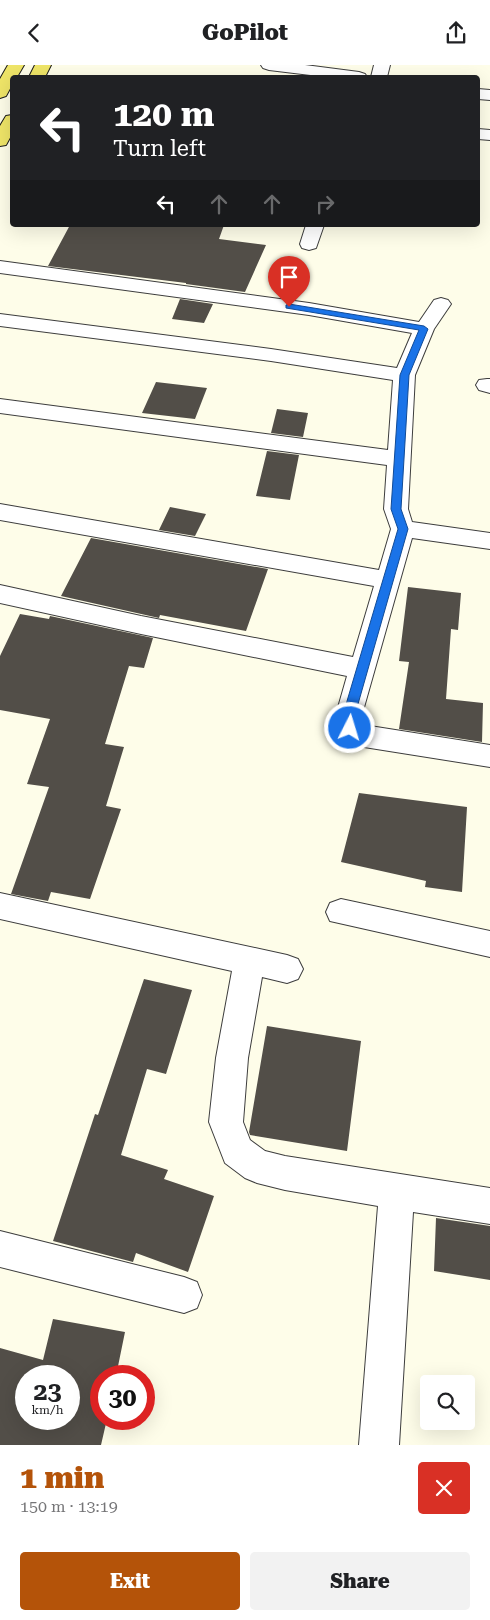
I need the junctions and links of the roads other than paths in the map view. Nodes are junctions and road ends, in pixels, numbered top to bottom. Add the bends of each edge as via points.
1 (269, 65) edge
2 (10, 75) edge
3 (344, 75) edge
4 (1, 91) edge
5 (10, 124) edge
6 (0, 141) edge
7 (314, 227) edge
8 (309, 244) dead end
9 (0, 267) edge
10 (442, 304) dead end
11 (0, 320) edge
12 (424, 329) junction
13 (404, 375) junction
14 (0, 406) edge
15 (399, 459) junction
16 (0, 512) edge
17 (403, 529) junction
18 (490, 541) edge
19 (389, 580) junction
20 (0, 594) edge
21 (363, 669) junction
22 (490, 756) edge
23 (0, 906) edge
24 (341, 912) dead end
25 (490, 944) edge
26 (249, 962) junction
27 (287, 969) dead end
28 (396, 1193) junction
29 (490, 1206) edge
30 (0, 1249) edge
31 (184, 1295) dead end
32 (379, 1445) edge

1 - 3 street
2 - 4 main road
5 - 6 main road
7 - 8 street
9 - 12 street via 308,309
10 - 12 street
11 - 13 street
12 - 13 street
13 - 15 street
14 - 15 street
15 - 17 street via 396,509
16 - 19 street
17 - 18 street
17 - 19 street
19 - 21 street
20 - 21 street
21 - 22 street via 348,718 350,728 364,736
23 - 26 street
24 - 25 street
26 - 27 street
26 - 28 street via 232,1058 226,1122 237,1151 257,1167
28 - 29 street
28 - 32 street
30 - 31 street

